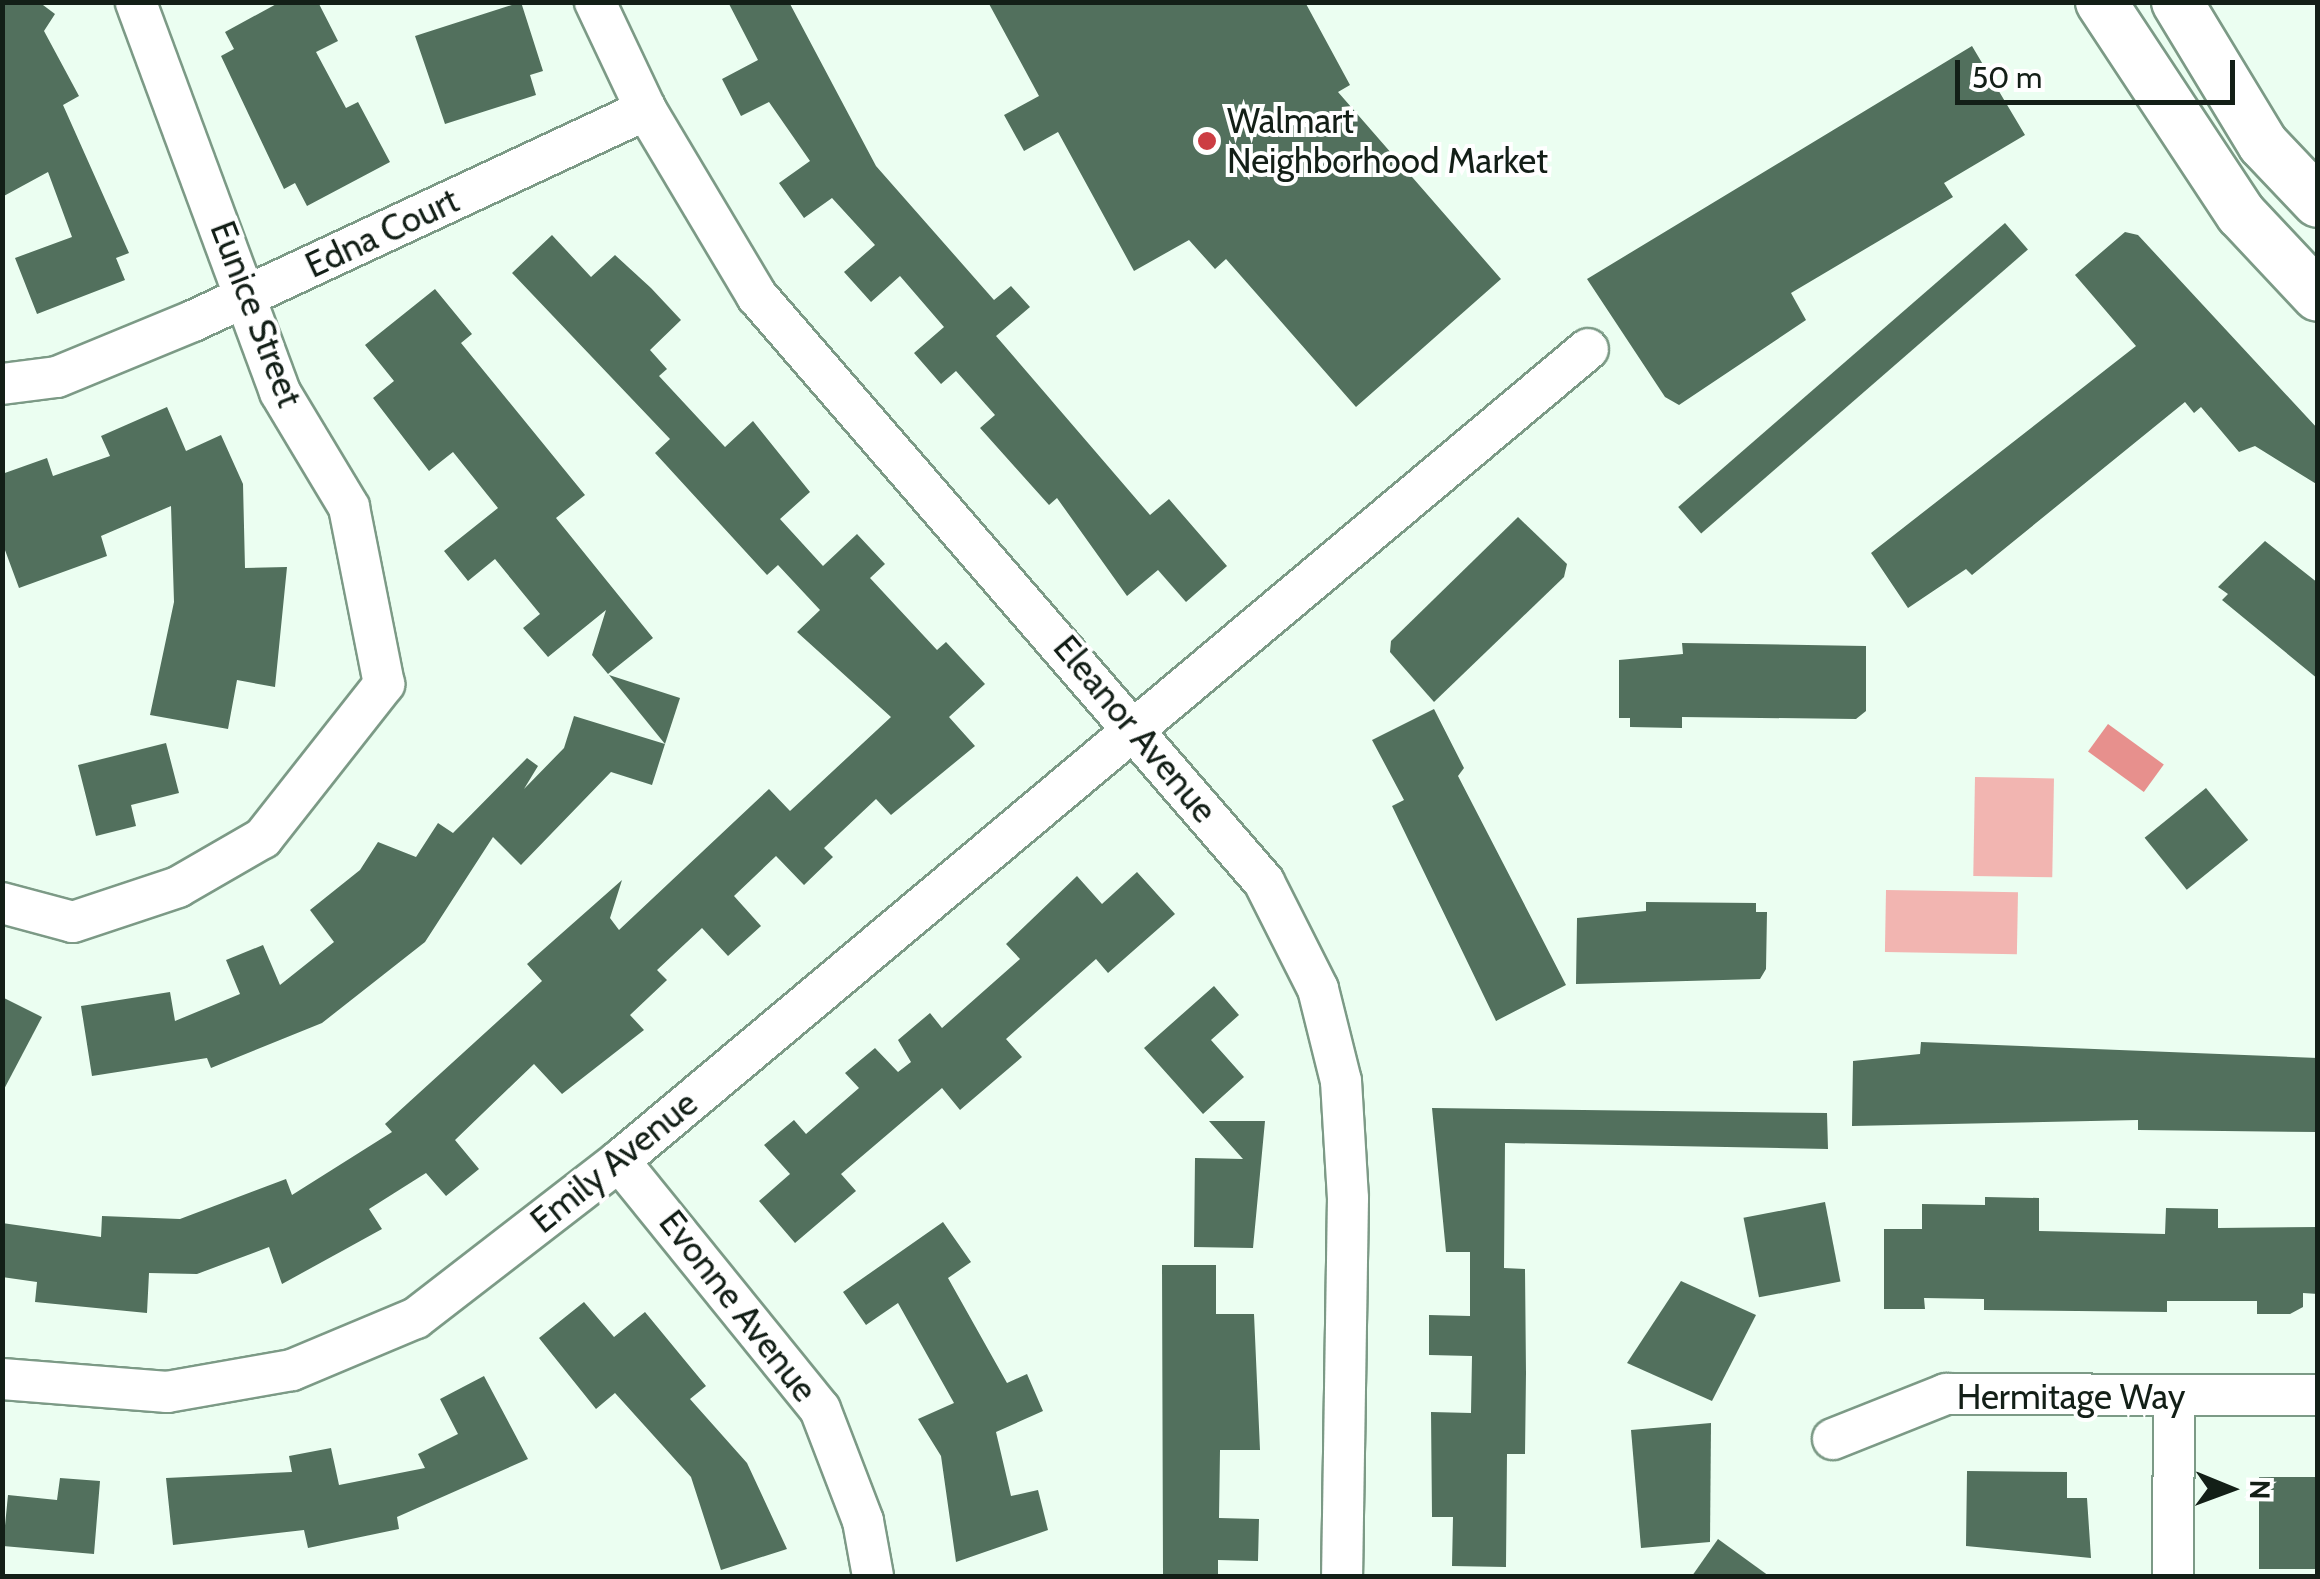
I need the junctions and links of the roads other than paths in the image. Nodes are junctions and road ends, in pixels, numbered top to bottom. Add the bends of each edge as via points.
1 (136, 2) edge
2 (595, 2) edge
3 (2101, 2) edge
4 (2177, 2) edge
5 (646, 110) junction
6 (2318, 202) edge
7 (248, 295) junction
8 (2318, 296) edge
9 (1588, 349) dead end
10 (2, 384) edge
11 (1135, 728) junction
12 (2, 903) edge
13 (619, 1161) junction
14 (2, 1379) edge
15 (2318, 1396) edge
16 (2174, 1397) junction
17 (1833, 1440) dead end
18 (873, 1576) edge
19 (1342, 1576) edge
20 (2173, 1576) edge

1 - 7 street, Eunice Street
2 - 5 street, Eleanor Avenue
3 - 8 street via 2241,214
4 - 6 street via 2263,144
5 - 7 street, Edna Court
5 - 11 street, Eleanor Avenue via 758,296
7 - 10 street, Edna Court via 57,376
7 - 12 street, Eunice Street via 280,392 350,506 384,684 246,848 178,886 73,922
9 - 11 street, Emily Avenue
11 - 13 street, Emily Avenue
11 - 19 street, Eleanor Avenue via 1264,882 1318,989 1342,1081
13 - 14 street, Emily Avenue via 416,1318 292,1370 167,1392
13 - 18 street, Evonne Avenue via 820,1409 863,1522
15 - 16 street, Hermitage Way
16 - 17 street, Hermitage Way via 1946,1394
16 - 20 street

